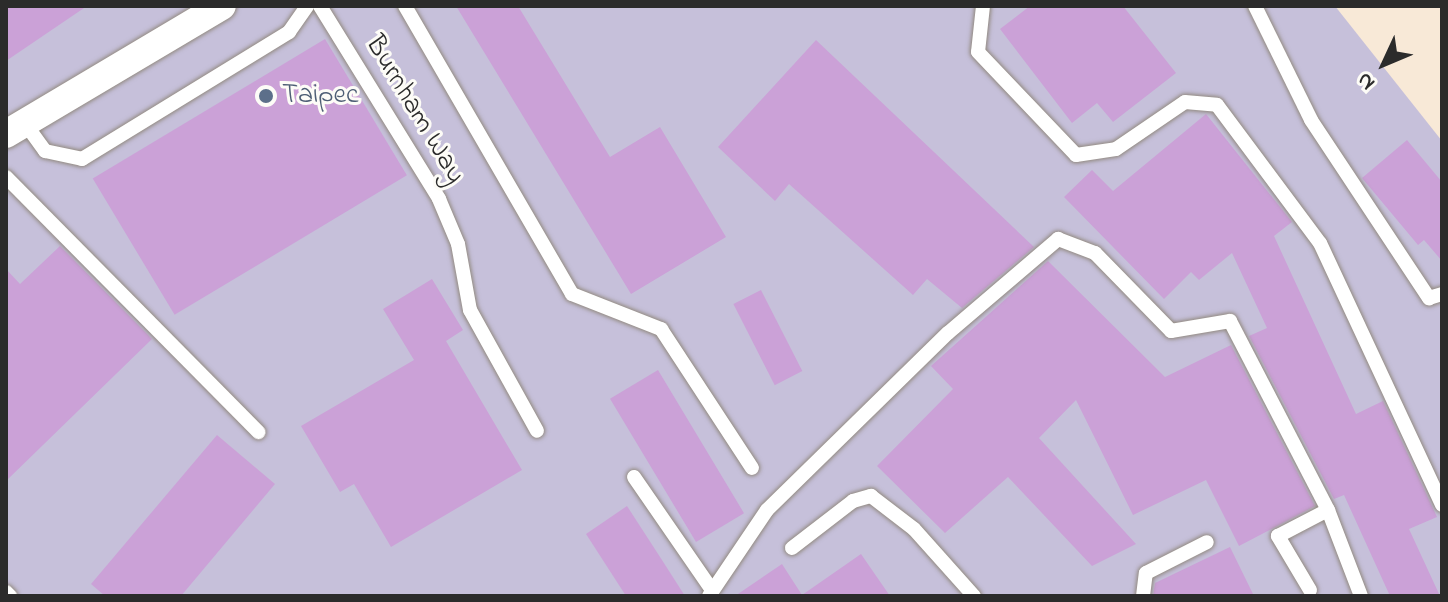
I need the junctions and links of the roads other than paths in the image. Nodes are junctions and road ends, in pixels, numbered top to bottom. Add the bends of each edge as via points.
1 (222, 6) edge
2 (307, 6) edge
3 (320, 6) edge
4 (405, 6) edge
5 (983, 6) edge
6 (1255, 6) edge
7 (15, 128) edge
8 (6, 177) edge
9 (1442, 294) edge
10 (537, 431) dead end
11 (258, 432) dead end
12 (752, 468) dead end
13 (634, 477) dead end
14 (1442, 505) edge
15 (1328, 510) junction
16 (1207, 542) dead end
17 (792, 548) dead end
18 (1310, 590) dead end
19 (710, 593) edge
20 (974, 596) edge
21 (1143, 596) edge
22 (1361, 596) edge

1 - 7 street
2 - 7 lane via 289,32 82,159 45,151
3 - 10 lane, Burnham Way via 439,199 458,244 470,310
4 - 12 lane via 572,294 661,329
5 - 14 lane via 978,52 1076,155 1116,149 1185,102 1217,105 1320,243
6 - 9 lane via 1311,120 1429,298
8 - 11 lane
13 - 19 lane
15 - 18 lane via 1278,536
15 - 19 lane via 1230,321 1171,331 1095,253 1058,239 948,333 767,510
15 - 22 lane
16 - 21 lane via 1146,573
17 - 20 lane via 853,501 871,496 914,529

